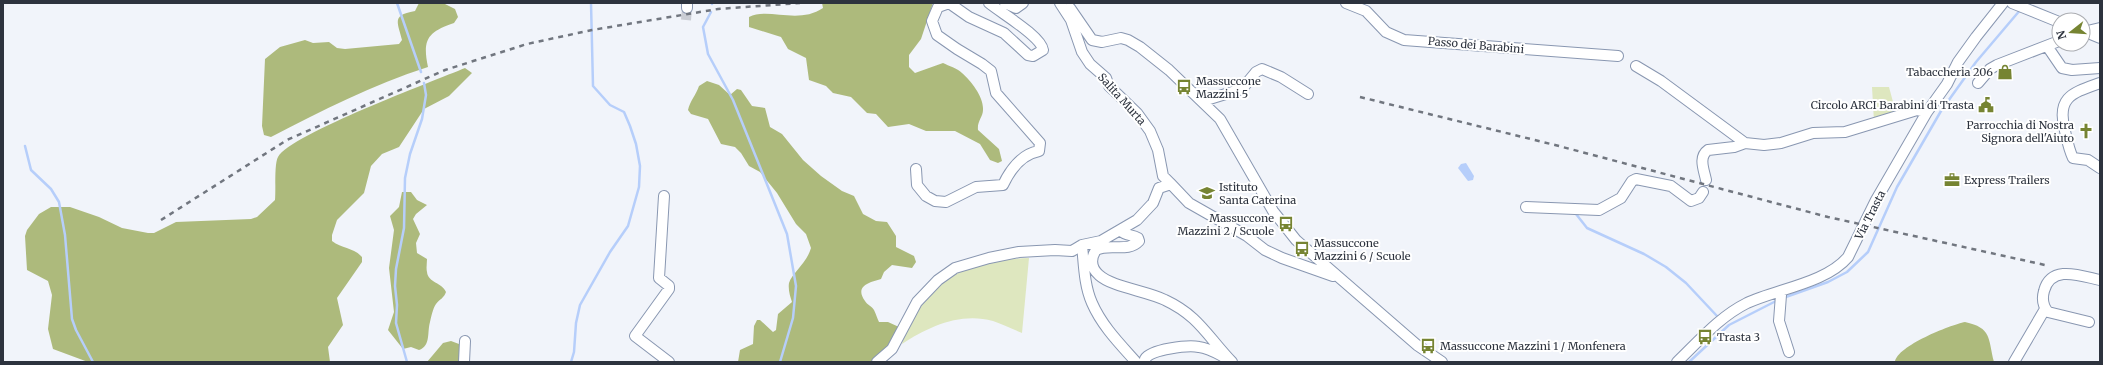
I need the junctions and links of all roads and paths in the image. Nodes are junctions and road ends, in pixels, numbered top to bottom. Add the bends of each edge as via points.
1 (989, 3) edge
2 (1005, 3) edge
3 (1023, 3) edge
4 (1060, 3) edge
5 (1067, 3) edge
6 (1346, 3) edge
7 (2003, 3) edge
8 (2012, 3) edge
9 (2051, 19) edge
10 (2051, 44) edge
11 (2047, 46) junction
12 (1618, 56) dead end
13 (1636, 66) dead end
14 (2100, 68) edge
15 (1978, 83) dead end
16 (2100, 83) edge
17 (1308, 94) dead end
18 (1203, 101) junction
19 (1927, 112) junction
20 (1745, 143) junction
21 (2100, 168) edge
22 (916, 169) dead end
23 (1706, 180) dead end
24 (1170, 182) junction
25 (1703, 192) dead end
26 (664, 196) dead end
27 (1526, 207) dead end
28 (1121, 231) junction
29 (1082, 245) junction
30 (1340, 279) junction
31 (2100, 280) edge
32 (1781, 295) dead end
33 (2045, 308) junction
34 (2088, 322) dead end
35 (465, 341) dead end
36 (1789, 352) dead end
37 (464, 362) edge
38 (669, 362) edge
39 (878, 362) edge
40 (1136, 362) edge
41 (1145, 362) edge
42 (1231, 362) edge
43 (1442, 362) edge
44 (1677, 362) edge
45 (2014, 362) edge

1 - 22 street via 1036,38 1043,50 1033,56 1028,55 1004,33 969,18 949,4 938,7 932,21 938,35 991,71 996,93 1040,143 1039,151 1021,160 1003,185 976,187 946,202 935,201 926,196 917,185
2 - 3 street via 1016,8
4 - 24 street, Salita Murta via 1090,64 1106,78 1109,86 1137,113 1150,130 1158,150 1163,176
5 - 18 street via 1092,40 1102,42 1121,38 1135,43
6 - 12 street, Passo dei Barabini via 1366,11 1386,32 1404,40
7 - 19 street, Via Trasta via 1958,62 1947,84
8 - 9 street
10 - 11 street
11 - 14 street via 2062,68
11 - 15 street via 1996,65
13 - 20 street via 1661,81
16 - 21 street via 2073,93 2062,106 2063,123 2073,158 2088,160
17 - 18 street via 1281,77 1262,69 1256,72 1242,89
18 - 30 street via 1229,133 1273,212 1296,240 1332,269
19 - 20 street via 1917,110 1845,132 1814,133 1764,145
19 - 44 street, Via Trasta via 1876,200 1848,257 1819,277 1746,304 1716,323
20 - 23 street via 1705,152 1703,164
24 - 28 street via 1168,186 1159,188 1148,209
24 - 30 street, Salita Murta via 1189,203 1247,236 1265,250
25 - 27 street via 1699,198 1691,201 1671,186 1636,178 1621,198 1599,210
26 - 38 street via 659,275 661,281 669,286 669,290 635,336
28 - 29 street via 1101,241
28 - 42 street via 1135,236 1139,241 1129,247 1104,247 1096,250 1092,261 1094,270 1122,286 1164,299 1186,311
29 - 39 street via 1072,251 1039,250 996,256 955,268 938,280 917,302 892,349
29 - 40 street via 1085,280 1091,302 1106,327
30 - 43 street via 1417,345
31 - 33 street via 2067,273 2053,276 2044,289
32 - 36 street via 1780,326
33 - 34 street via 2048,312
33 - 45 street
35 - 37 street
41 - 42 street via 1150,354 1189,346 1203,347

